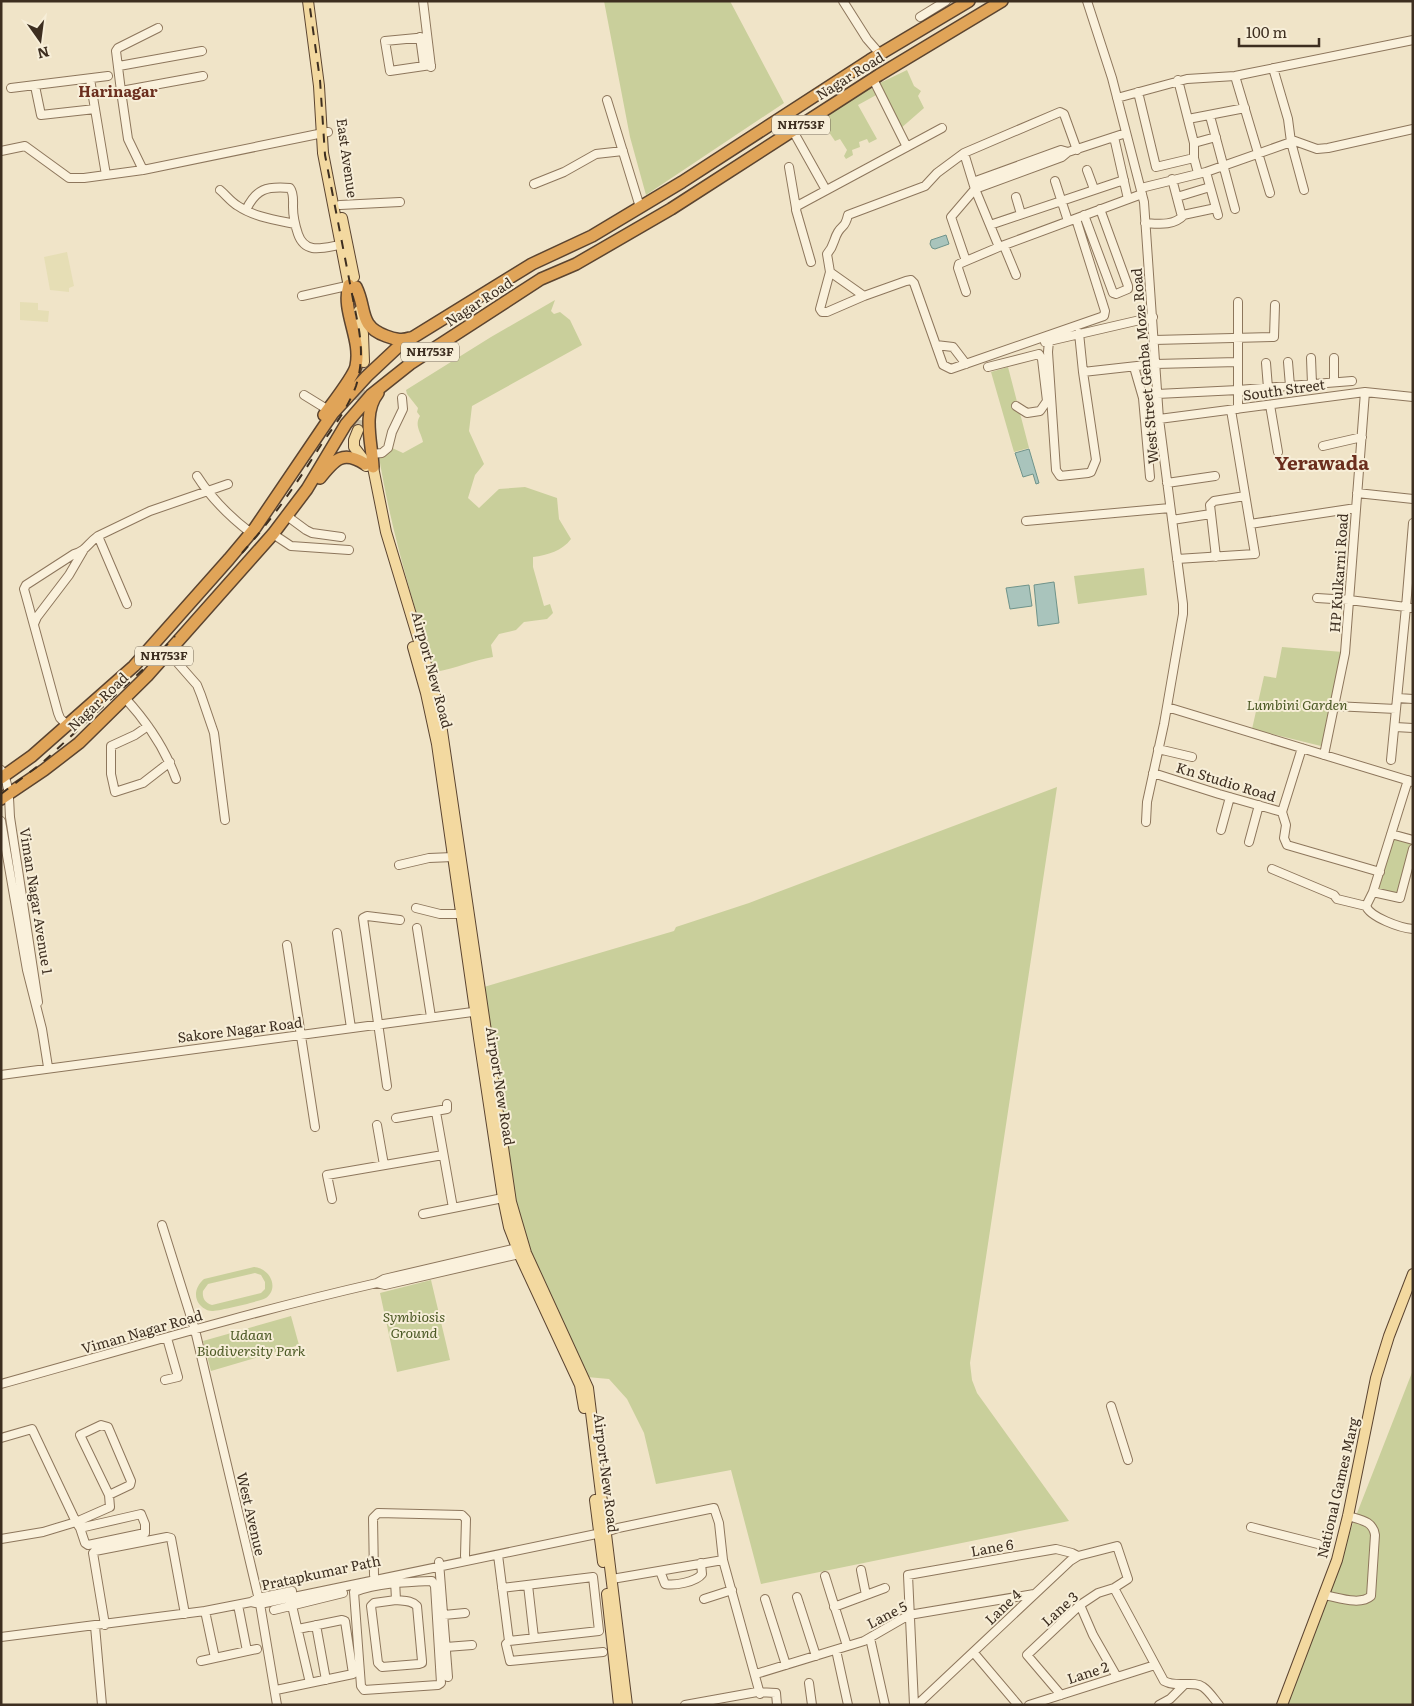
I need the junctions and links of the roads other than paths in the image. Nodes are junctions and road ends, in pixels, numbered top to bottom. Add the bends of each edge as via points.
1 (308, 1) edge
2 (314, 1) edge
3 (423, 1) edge
4 (843, 1) edge
5 (946, 1) edge
6 (969, 1) edge
7 (1002, 1) edge
8 (1087, 1) edge
9 (933, 5) edge
10 (920, 17) dead end
11 (941, 18) junction
12 (158, 28) dead end
13 (424, 37) junction
14 (1413, 40) edge
15 (202, 51) dead end
16 (880, 54) junction
17 (118, 66) junction
18 (1273, 68) junction
19 (108, 76) dead end
20 (203, 76) dead end
21 (1235, 76) junction
22 (90, 79) junction
23 (873, 79) junction
24 (1178, 80) junction
25 (35, 86) junction
26 (11, 88) dead end
27 (121, 91) junction
28 (1138, 92) junction
29 (1117, 98) junction
30 (607, 100) dead end
31 (1245, 108) junction
32 (95, 109) junction
33 (1210, 116) junction
34 (1188, 119) junction
35 (942, 128) dead end
36 (1413, 129) edge
37 (793, 130) junction
38 (324, 132) junction
39 (1126, 133) junction
40 (1114, 137) junction
41 (1216, 138) junction
42 (1292, 141) junction
43 (1194, 143) junction
44 (907, 147) junction
45 (1077, 150) junction
46 (1, 151) edge
47 (623, 152) junction
48 (964, 153) junction
49 (1259, 154) junction
50 (1194, 158) junction
51 (1224, 166) junction
52 (789, 167) dead end
53 (143, 170) junction
54 (1087, 170) dead end
55 (1206, 172) junction
56 (1198, 173) junction
57 (106, 175) junction
58 (1172, 179) junction
59 (1124, 180) junction
60 (1055, 181) dead end
61 (534, 184) dead end
62 (974, 185) junction
63 (1210, 188) junction
64 (1094, 189) junction
65 (220, 190) dead end
66 (826, 190) junction
67 (1304, 190) dead end
68 (1141, 191) junction
69 (1270, 193) dead end
70 (1016, 197) dead end
71 (1177, 197) junction
72 (1128, 199) junction
73 (1061, 200) junction
74 (400, 202) dead end
75 (340, 205) junction
76 (640, 207) junction
77 (796, 208) junction
78 (1100, 209) junction
79 (1235, 209) dead end
80 (246, 210) junction
81 (1021, 214) junction
82 (1084, 215) junction
83 (1184, 215) junction
84 (1072, 220) junction
85 (1146, 223) junction
86 (295, 224) junction
87 (1106, 224) junction
88 (990, 225) junction
89 (609, 226) junction
90 (1090, 230) junction
91 (597, 233) junction
92 (617, 241) junction
93 (344, 244) junction
94 (1002, 246) junction
95 (605, 248) junction
96 (966, 261) junction
97 (811, 262) dead end
98 (830, 272) junction
99 (1016, 275) dead end
100 (353, 286) junction
101 (966, 292) dead end
102 (302, 296) dead end
103 (864, 296) junction
104 (1238, 302) dead end
105 (1275, 305) dead end
106 (1153, 318) junction
107 (1079, 334) junction
108 (412, 338) junction
109 (1238, 338) junction
110 (1154, 340) junction
111 (1049, 341) junction
112 (936, 345) junction
113 (1026, 347) dead end
114 (1311, 358) dead end
115 (1334, 358) dead end
116 (1238, 362) junction
117 (1288, 362) dead end
118 (362, 363) tunnel mouth
119 (1266, 363) dead end
120 (966, 364) junction
121 (1155, 364) junction
122 (988, 367) dead end
123 (1134, 367) junction
124 (1083, 372) junction
125 (1352, 381) dead end
126 (387, 382) junction
127 (1334, 382) junction
128 (1312, 384) junction
129 (1290, 386) junction
130 (1268, 388) junction
131 (1238, 390) junction
132 (1365, 392) junction
133 (1157, 394) junction
134 (304, 395) dead end
135 (1413, 397) edge
136 (402, 398) dead end
137 (1270, 405) junction
138 (1016, 406) dead end
139 (1234, 409) junction
140 (330, 412) junction
141 (1159, 420) junction
142 (361, 428) tunnel mouth
143 (1362, 437) junction
144 (1323, 446) dead end
145 (1278, 452) dead end
146 (372, 454) junction
147 (369, 466) junction
148 (198, 476) dead end
149 (1215, 476) dead end
150 (1150, 477) dead end
151 (1167, 483) junction
152 (228, 484) dead end
153 (207, 491) junction
154 (1357, 493) junction
155 (303, 494) junction
156 (1245, 496) junction
157 (1413, 499) edge
158 (1170, 508) junction
159 (1356, 508) junction
160 (1211, 514) junction
161 (286, 516) junction
162 (1172, 520) junction
163 (1026, 521) dead end
164 (1413, 523) edge
165 (1250, 524) junction
166 (251, 533) junction
167 (273, 534) junction
168 (98, 536) junction
169 (342, 538) dead end
170 (349, 550) dead end
171 (83, 551) junction
172 (1216, 557) junction
173 (1177, 559) junction
174 (1317, 598) dead end
175 (1349, 600) junction
176 (127, 604) dead end
177 (1410, 608) edge
178 (34, 624) junction
179 (168, 652) junction
180 (125, 698) junction
181 (1398, 698) junction
182 (1413, 699) edge
183 (91, 704) junction
184 (1334, 706) junction
185 (1167, 708) junction
186 (1396, 709) junction
187 (104, 719) junction
188 (67, 725) junction
189 (148, 726) junction
190 (1395, 727) junction
191 (1413, 728) edge
192 (1302, 748) junction
193 (1158, 749) junction
194 (1324, 755) junction
195 (1192, 757) dead end
196 (1390, 760) dead end
197 (170, 762) junction
198 (1153, 772) junction
199 (2, 775) edge
200 (176, 779) dead end
201 (1410, 781) edge
202 (5, 796) edge
203 (1230, 797) junction
204 (1259, 805) junction
205 (1282, 812) junction
206 (226, 820) dead end
207 (1, 821) edge
208 (1146, 822) dead end
209 (1221, 830) dead end
210 (1391, 834) junction
211 (1413, 840) edge
212 (1249, 842) dead end
213 (1413, 849) edge
214 (453, 857) junction
215 (400, 865) dead end
216 (1272, 869) dead end
217 (1380, 872) junction
218 (1374, 892) junction
219 (1366, 906) junction
220 (416, 908) dead end
221 (462, 914) junction
222 (400, 920) dead end
223 (417, 928) dead end
224 (1413, 929) edge
225 (336, 933) dead end
226 (287, 945) dead end
227 (479, 1011) junction
228 (38, 1012) junction
229 (431, 1017) junction
230 (378, 1024) junction
231 (351, 1028) junction
232 (301, 1034) junction
233 (48, 1067) junction
234 (1, 1075) edge
235 (387, 1086) dead end
236 (446, 1104) dead end
237 (436, 1112) junction
238 (396, 1118) dead end
239 (377, 1125) dead end
240 (315, 1127) dead end
241 (443, 1155) junction
242 (384, 1165) junction
243 (503, 1198) junction
244 (332, 1199) dead end
245 (453, 1208) junction
246 (423, 1214) dead end
247 (162, 1225) dead end
248 (522, 1251) junction
249 (1413, 1274) edge
250 (195, 1330) junction
251 (167, 1338) junction
252 (165, 1380) dead end
253 (1, 1384) edge
254 (1111, 1406) dead end
255 (1, 1438) edge
256 (1128, 1460) dead end
257 (108, 1495) junction
258 (1348, 1516) junction
259 (78, 1525) junction
260 (1250, 1527) dead end
261 (603, 1531) junction
262 (1, 1539) edge
263 (1318, 1544) dead end
264 (512, 1549) junction
265 (498, 1554) junction
266 (466, 1556) junction
267 (1078, 1556) junction
268 (723, 1560) junction
269 (701, 1563) junction
270 (439, 1564) junction
271 (861, 1570) dead end
272 (660, 1571) junction
273 (374, 1575) junction
274 (395, 1575) junction
275 (825, 1576) dead end
276 (612, 1579) junction
277 (350, 1582) junction
278 (395, 1584) junction
279 (528, 1585) junction
280 (502, 1588) junction
281 (885, 1588) dead end
282 (1114, 1588) junction
283 (732, 1590) junction
284 (343, 1593) dead end
285 (1034, 1594) junction
286 (866, 1595) junction
287 (1324, 1595) junction
288 (290, 1597) junction
289 (797, 1597) dead end
290 (704, 1599) dead end
291 (765, 1599) dead end
292 (396, 1600) junction
293 (256, 1601) junction
294 (238, 1605) junction
295 (1080, 1605) junction
296 (292, 1606) junction
297 (834, 1607) junction
298 (274, 1610) dead end
299 (205, 1611) junction
300 (465, 1613) dead end
301 (185, 1614) junction
302 (444, 1615) junction
303 (910, 1615) junction
304 (105, 1625) junction
305 (316, 1625) junction
306 (95, 1626) junction
307 (298, 1629) junction
308 (1, 1637) edge
309 (534, 1638) junction
310 (870, 1638) junction
311 (509, 1640) junction
312 (472, 1645) dead end
313 (847, 1646) junction
314 (446, 1647) junction
315 (257, 1649) dead end
316 (836, 1650) junction
317 (247, 1651) junction
318 (603, 1652) dead end
319 (974, 1653) junction
320 (816, 1656) junction
321 (215, 1658) junction
322 (201, 1661) dead end
323 (786, 1665) junction
324 (1155, 1665) junction
325 (756, 1674) junction
326 (448, 1677) dead end
327 (1117, 1677) junction
328 (326, 1680) junction
329 (310, 1683) junction
330 (809, 1683) dead end
331 (1184, 1685) junction
332 (276, 1690) junction
333 (760, 1694) junction
334 (1061, 1695) junction
335 (734, 1701) edge
336 (1163, 1704) edge
337 (102, 1705) edge
338 (277, 1705) edge
339 (619, 1705) edge
340 (627, 1705) edge
341 (685, 1705) edge
342 (777, 1705) edge
343 (812, 1705) edge
344 (848, 1705) edge
345 (885, 1705) edge
346 (915, 1705) edge
347 (1018, 1705) edge
348 (1030, 1705) edge
349 (1219, 1705) edge
350 (1282, 1705) edge

1 - 38 main road, East Avenue
2 - 38 main road, East Avenue via 325,86
3 - 13 street
4 - 16 street
5 - 9 street
6 - 11 highway, Nagar Road / NH753F
7 - 23 highway, Nagar Road / NH753F
8 - 29 street, West Street Genba Moze Road
9 - 10 street
9 - 11 street
11 - 16 highway, Nagar Road / NH753F
12 - 17 street via 117,49
13 - 13 street via 429,66 390,71 385,41
14 - 18 street
15 - 17 street
16 - 76 highway, Nagar Road / NH753F
17 - 27 street
18 - 21 street
18 - 42 street
19 - 22 street
20 - 27 street
21 - 24 street
21 - 31 street
22 - 25 street
22 - 32 street
23 - 37 highway, Nagar Road / NH753F
23 - 44 street
24 - 28 street
24 - 34 street
25 - 26 street
25 - 32 street via 41,115
27 - 53 street via 128,139
28 - 29 street
28 - 50 street via 1156,166
29 - 39 street, West Street Genba Moze Road
30 - 47 street
31 - 33 street
31 - 49 street
32 - 57 street
33 - 34 street
33 - 41 street
34 - 43 street
35 - 44 street
36 - 42 street via 1328,148
37 - 66 street
37 - 92 highway, Nagar Road / NH753F
38 - 53 street
38 - 75 main road, East Avenue
38 - 93 main road, East Avenue via 323,153
39 - 40 street
39 - 68 street, West Street Genba Moze Road
40 - 45 street
40 - 59 street
41 - 43 street
41 - 51 street
42 - 49 street
42 - 67 street
43 - 50 street
44 - 66 street
45 - 48 street via 1064,114 1060,112
45 - 62 street
46 - 57 street via 25,146 69,178
47 - 61 street via 596,154
47 - 76 street
48 - 62 street
48 - 98 street via 925,186 848,215 846,225 839,231 827,254
49 - 51 street
49 - 69 street
50 - 56 street
51 - 55 street
51 - 79 street
52 - 77 street
53 - 57 street
54 - 64 street
55 - 56 street
55 - 63 street
56 - 58 street
58 - 68 street
58 - 71 street
59 - 64 street
59 - 72 street
60 - 73 street
62 - 88 street
62 - 96 street via 951,217
63 - 71 street
63 - 83 street via 1217,211
64 - 73 street
65 - 80 street
66 - 77 street
68 - 72 street
68 - 85 street, West Street Genba Moze Road
70 - 81 street
71 - 83 street
72 - 78 street
73 - 81 street
73 - 84 street
74 - 75 street
75 - 93 main road, East Avenue
76 - 89 highway, Nagar Road / NH753F
77 - 97 street
78 - 82 street
78 - 87 street
80 - 86 street
80 - 86 street via 252,197 260,191 290,188
81 - 88 street
82 - 84 street
82 - 90 street
83 - 85 street via 1167,224
84 - 94 street
84 - 120 street via 1105,314
85 - 106 street, West Street Genba Moze Road
86 - 93 street via 300,240 307,248
87 - 90 street
87 - 90 street via 1128,286 1125,291 1113,293
88 - 94 street
89 - 91 highway, Nagar Road / NH753F
89 - 92 highway via 609,236
91 - 95 highway via 605,238
91 - 108 highway, Nagar Road / NH753F via 532,264
92 - 95 highway, Nagar Road / NH753F
93 - 100 main road, East Avenue
94 - 96 street
94 - 99 street
95 - 126 highway, Nagar Road / NH753F via 541,280
96 - 101 street via 958,268
98 - 103 street
98 - 103 street via 820,306 822,312
100 - 102 street
100 - 108 highway via 361,296 369,326 397,339
100 - 118 main road, East Avenue
100 - 140 highway via 346,295 355,335 356,368
103 - 112 street via 912,280
104 - 109 street
105 - 109 street via 1274,337
106 - 107 street
106 - 110 street, West Street Genba Moze Road
107 - 111 street
107 - 124 street
108 - 140 highway, Nagar Road / NH753F via 399,346
109 - 110 street
109 - 116 street
110 - 121 street, West Street Genba Moze Road
111 - 113 street
111 - 124 street via 1056,470 1060,476 1091,472 1096,460
112 - 120 street via 953,348
112 - 120 street via 945,367 951,369
114 - 128 street
115 - 127 street
116 - 121 street
116 - 131 street
117 - 129 street
119 - 130 street
121 - 123 street
121 - 133 street, West Street Genba Moze Road
122 - 138 street via 1039,354 1047,401 1040,411 1027,413
123 - 124 street
123 - 150 street via 1142,398
125 - 127 street
126 - 146 highway via 370,408
126 - 155 highway, Nagar Road / NH753F via 363,402 346,424
127 - 128 street
128 - 129 street
129 - 130 street
130 - 131 street
131 - 133 street
131 - 139 street
132 - 135 street, South Street
132 - 137 street, South Street
132 - 143 street, HP Kulkarni Road
133 - 141 street, West Street Genba Moze Road
134 - 140 street
136 - 146 street via 403,409 388,448 382,453
137 - 139 street, South Street
137 - 145 street
139 - 141 street, South Street
139 - 156 street
140 - 166 highway, Nagar Road / NH753F via 297,451 292,459 294,469
141 - 151 street, West Street Genba Moze Road
142 - 147 main road
143 - 144 street
143 - 154 street, HP Kulkarni Road
146 - 147 highway
147 - 155 highway via 349,456 336,460
147 - 214 main road, Airport New Road via 385,550 434,725
147 - 227 main road, Airport New Road via 441,724
148 - 153 street
149 - 151 street
151 - 158 street, West Street Genba Moze Road
152 - 153 street
153 - 166 street
153 - 168 street via 150,511
154 - 157 street
154 - 159 street, HP Kulkarni Road
155 - 161 highway, Nagar Road / NH753F
156 - 160 street via 1211,502
156 - 165 street
158 - 162 street, West Street Genba Moze Road
158 - 163 street
159 - 165 street
159 - 175 street, HP Kulkarni Road
160 - 162 street
160 - 172 street
161 - 167 highway, Nagar Road / NH753F
161 - 169 street via 312,533
162 - 173 street, West Street Genba Moze Road
164 - 177 street
165 - 172 street via 1254,554
166 - 183 highway, Nagar Road / NH753F via 134,666
167 - 170 street via 292,546
167 - 179 highway, Nagar Road / NH753F
168 - 171 street
168 - 176 street
171 - 178 street
171 - 178 street via 26,585 24,589
172 - 173 street
173 - 185 street, West Street Genba Moze Road via 1183,614
174 - 175 street
175 - 177 street
175 - 184 street, HP Kulkarni Road via 1345,653
177 - 181 street
178 - 188 street via 58,713
179 - 180 highway, Nagar Road / NH753F
179 - 206 street via 197,685 201,695 214,733
180 - 187 highway, Nagar Road / NH753F
180 - 189 street
181 - 182 street
181 - 186 street
183 - 187 highway
183 - 188 highway, Nagar Road / NH753F
184 - 186 street
184 - 194 street, HP Kulkarni Road
185 - 192 street
185 - 193 street, West Street Genba Moze Road
186 - 190 street
187 - 202 highway, Nagar Road / NH753F via 79,743
188 - 199 highway, Nagar Road / NH753F via 32,756
189 - 197 street
189 - 197 street via 111,746 114,792 143,783
190 - 191 street
190 - 196 street
192 - 194 street
192 - 205 street
193 - 195 street
193 - 198 street, West Street Genba Moze Road
194 - 201 street
197 - 200 street
198 - 203 street, Kn Studio Road
198 - 208 street, West Street Genba Moze Road
199 - 202 street, Viman Nagar Avenue 1
201 - 210 street
202 - 228 street, Viman Nagar Avenue 1 via 34,969
203 - 204 street, Kn Studio Road
203 - 209 street
204 - 205 street, Kn Studio Road
204 - 212 street
205 - 217 street, Kn Studio Road via 1287,845
207 - 228 street, Viman Nagar Avenue 1 via 27,970
210 - 211 street
210 - 217 street
213 - 218 street via 1400,898
214 - 215 street via 421,859
214 - 221 main road, Airport New Road
216 - 219 street via 1337,899
217 - 218 street
218 - 219 street
219 - 224 street via 1382,920
220 - 221 street via 440,914
221 - 227 main road, Airport New Road
222 - 230 street via 363,918
223 - 229 street
225 - 231 street
226 - 232 street
227 - 229 street, Sakore Nagar Road
227 - 243 main road, Airport New Road
227 - 248 main road, Airport New Road
228 - 233 street, Viman Nagar Avenue 1
229 - 230 street, Sakore Nagar Road
230 - 231 street, Sakore Nagar Road
230 - 235 street
231 - 232 street, Sakore Nagar Road
232 - 233 street, Sakore Nagar Road
232 - 240 street
233 - 234 street, Sakore Nagar Road
236 - 237 street via 447,1109
237 - 238 street
237 - 241 street
239 - 242 street
241 - 242 street
241 - 245 street
242 - 244 street via 327,1175
243 - 245 street
243 - 248 main road, Airport New Road via 509,1227
245 - 246 street
247 - 250 street, West Avenue
248 - 250 street, Viman Nagar Road via 385,1285 377,1283 324,1295
248 - 261 main road, Airport New Road via 581,1390
249 - 258 main road, National Games Marg via 1376,1378
250 - 251 street, Viman Nagar Road
250 - 293 street, West Avenue
251 - 252 street via 178,1377
251 - 253 street, Viman Nagar Road
254 - 256 street
255 - 259 street via 32,1429
257 - 257 street via 132,1481 108,1427 102,1425 80,1435
257 - 259 street via 110,1507
258 - 287 main road, National Games Marg
258 - 287 street via 1372,1524 1374,1528 1371,1596 1360,1601
259 - 259 street via 88,1545 145,1533 141,1514
259 - 262 street
260 - 263 street
261 - 264 street, Pratapkumar Path
261 - 268 street, Pratapkumar Path via 714,1508
261 - 276 main road, Airport New Road
261 - 339 main road, Airport New Road
264 - 265 street, Pratapkumar Path
264 - 266 street, Pratapkumar Path
265 - 270 street, Pratapkumar Path
265 - 280 street
266 - 270 street, Pratapkumar Path
266 - 273 street via 466,1520 462,1515 378,1513 373,1518
267 - 282 street, Lane 4 via 1117,1546 1128,1579
267 - 285 street, Lane 4
267 - 303 street, Lane 6 via 1056,1550 908,1575
268 - 269 street
268 - 283 street
269 - 272 street
269 - 272 street via 702,1574 698,1578 670,1585 665,1584
270 - 273 street, Pratapkumar Path
270 - 274 street, Pratapkumar Path
270 - 302 street
271 - 286 street
272 - 276 street
273 - 277 street, Pratapkumar Path
274 - 277 street, Pratapkumar Path
274 - 278 street
275 - 297 street
276 - 340 main road, Airport New Road
277 - 288 street, Pratapkumar Path
277 - 293 street, Pratapkumar Path
278 - 278 street via 354,1592 361,1686 364,1690 441,1684 434,1583
278 - 292 street
279 - 280 street
279 - 309 street
279 - 309 street via 593,1577 600,1631
280 - 311 street
281 - 286 street
282 - 295 street, Lane 3 via 1098,1593
282 - 324 street
283 - 290 street
283 - 325 street
284 - 296 street
285 - 303 street, Lane 5
285 - 319 street, Lane 4
286 - 297 street
287 - 350 main road, National Games Marg
288 - 293 street, Pratapkumar Path
288 - 296 street
289 - 320 street
291 - 323 street
292 - 292 street via 417,1606 422,1663 382,1667 378,1663 371,1606
293 - 294 street
293 - 332 street, West Avenue
294 - 299 street
294 - 317 street
295 - 327 street
295 - 334 street, Lane 3 via 1027,1655
296 - 298 street
296 - 307 street
297 - 313 street
299 - 301 street
299 - 321 street
300 - 302 street
301 - 304 street
301 - 304 street via 171,1538 167,1537 93,1553
302 - 314 street
303 - 310 street, Lane 5
303 - 346 street
304 - 306 street
305 - 307 street
305 - 328 street
305 - 328 street via 342,1620 347,1623 353,1674
306 - 308 street
306 - 337 street
307 - 329 street
309 - 311 street
310 - 313 street, Lane 5
310 - 345 street
311 - 318 street via 506,1644 511,1662
312 - 314 street
313 - 316 street, Lane 5
314 - 326 street
315 - 317 street
316 - 320 street, Lane 5
316 - 344 street
317 - 321 street
319 - 346 street, Lane 4
319 - 347 street
320 - 323 street, Lane 5
321 - 322 street
323 - 325 street, Lane 5
324 - 327 street, Lane 2
324 - 331 street via 1164,1681
325 - 333 street
327 - 334 street, Lane 2
328 - 329 street
329 - 332 street
330 - 343 street
331 - 336 street
331 - 349 street via 1203,1687
332 - 338 street, West Avenue
333 - 335 street via 757,1692
333 - 342 street via 776,1693
334 - 348 street, Lane 2
335 - 341 street

